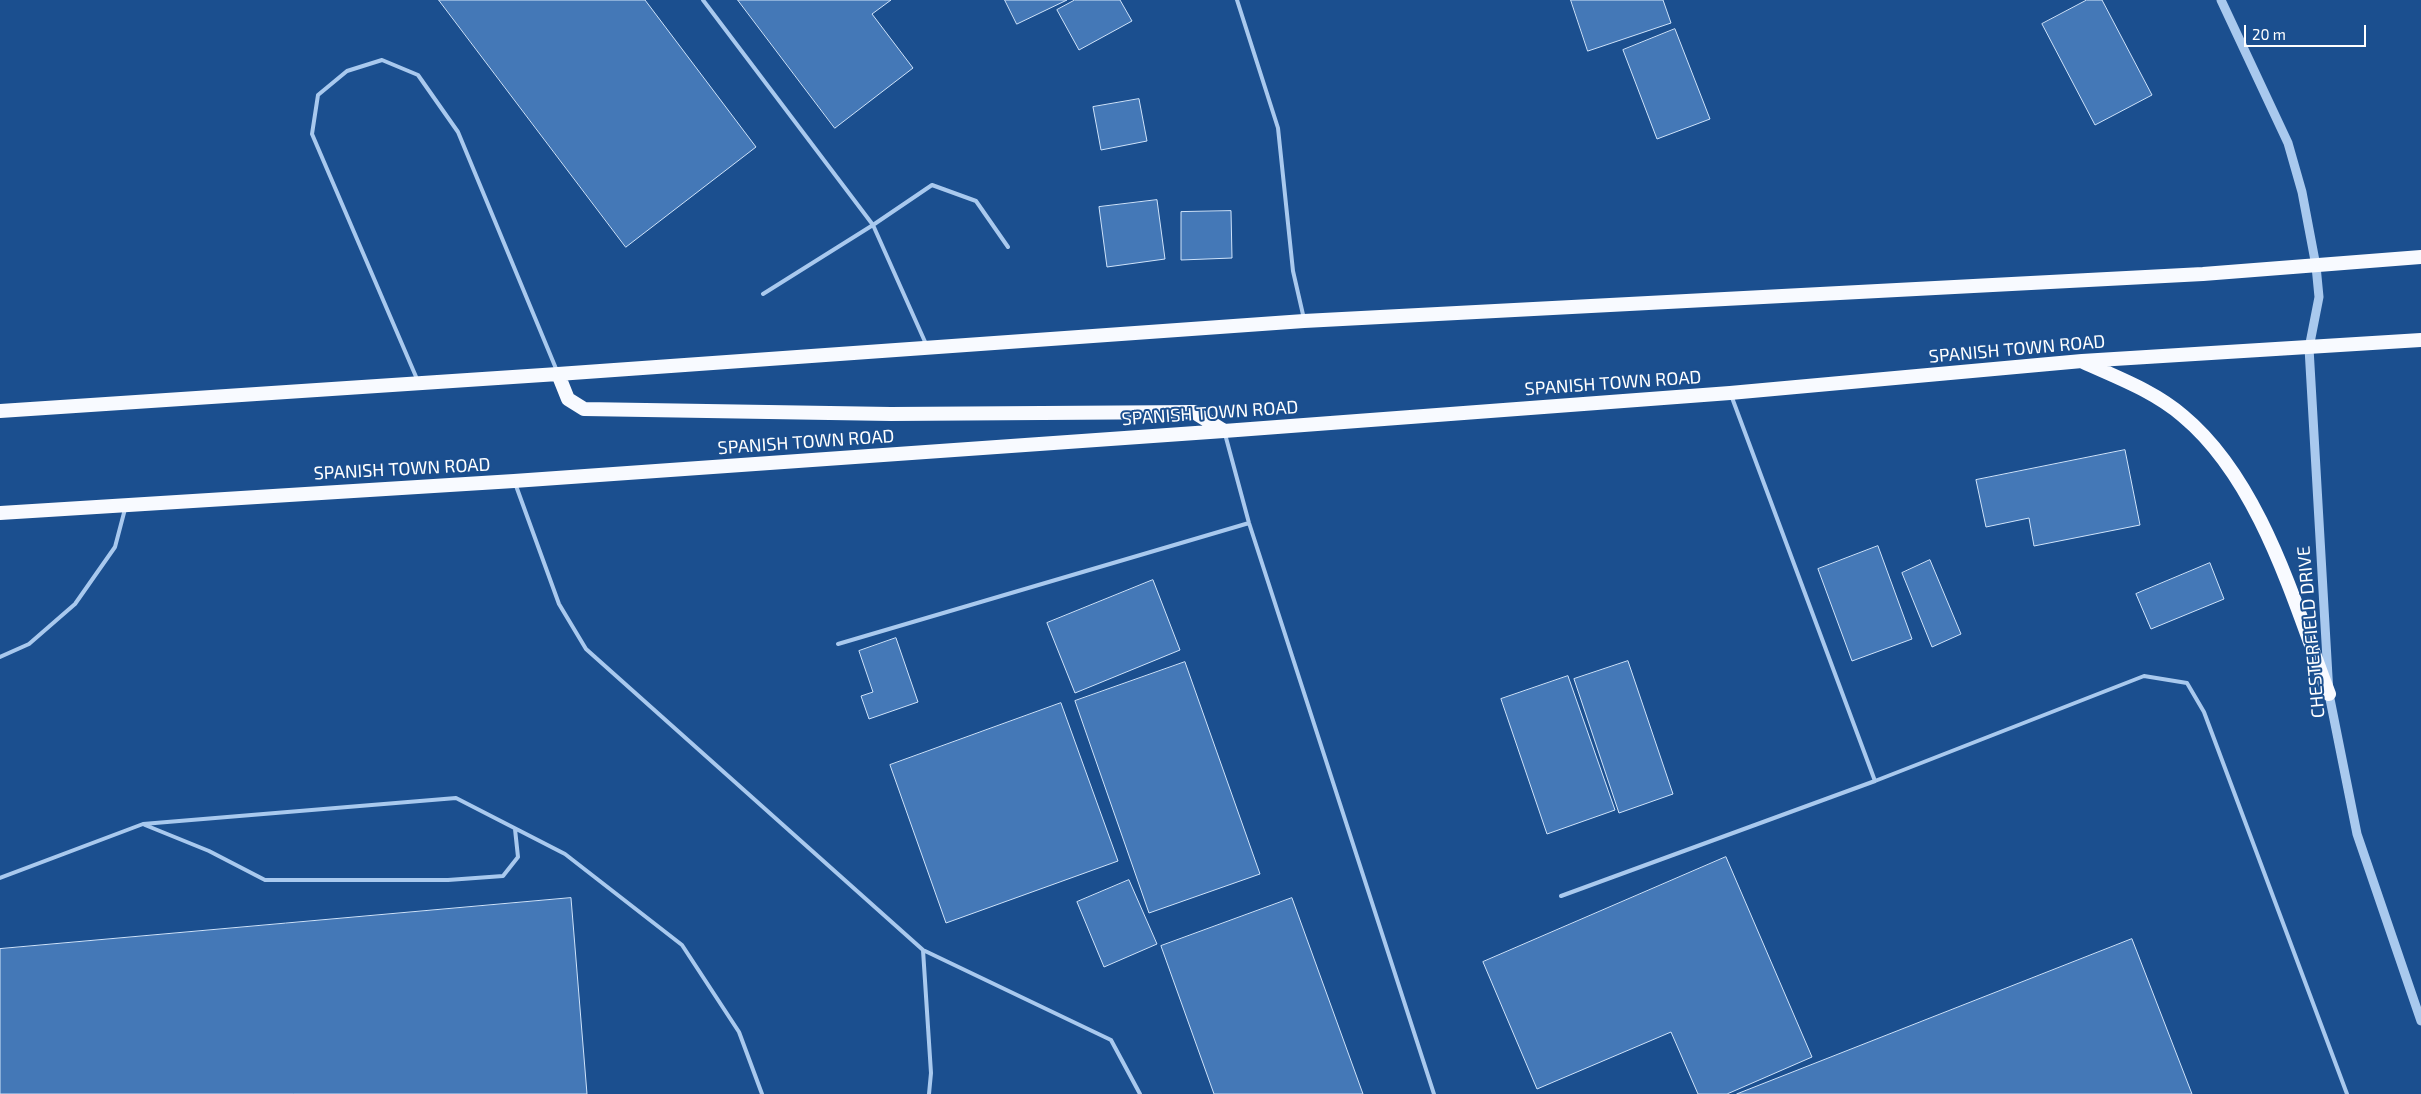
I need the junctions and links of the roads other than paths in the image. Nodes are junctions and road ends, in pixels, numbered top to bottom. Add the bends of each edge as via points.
1 (703, 0) edge
2 (1237, 0) edge
3 (2221, 0) edge
4 (873, 225) junction
5 (1008, 247) dead end
6 (2421, 256) edge
7 (2316, 266) junction
8 (763, 294) dead end
9 (1304, 321) junction
10 (2421, 340) edge
11 (927, 346) junction
12 (2309, 348) junction
13 (2082, 361) junction
14 (558, 374) junction
15 (419, 384) junction
16 (1730, 393) junction
17 (0, 411) edge
18 (1224, 431) junction
19 (514, 481) junction
20 (126, 504) junction
21 (0, 513) edge
22 (1249, 523) junction
23 (838, 644) dead end
24 (0, 657) edge
25 (2329, 694) junction
26 (1875, 781) junction
27 (143, 824) junction
28 (515, 828) junction
29 (0, 878) edge
30 (1561, 896) dead end
31 (923, 950) junction
32 (2421, 1021) edge
33 (762, 1094) edge
34 (929, 1094) edge
35 (1140, 1094) edge
36 (1434, 1094) edge
37 (2347, 1094) edge

1 - 4 lane
2 - 9 lane via 1278,128 1293,271
3 - 7 street, CHESTERFIELD DRIVE via 2288,143 2302,192
4 - 5 lane via 932,185 976,201
4 - 8 lane
4 - 11 lane
6 - 7 highway
7 - 9 highway
7 - 12 street, CHESTERFIELD DRIVE via 2319,297
9 - 11 highway
10 - 12 highway, SPANISH TOWN ROAD
11 - 14 highway
12 - 13 highway, SPANISH TOWN ROAD
12 - 25 street, CHESTERFIELD DRIVE
13 - 16 highway, SPANISH TOWN ROAD
13 - 25 highway via 2150,392 2184,416 2218,452 2243,489 2269,538
14 - 15 highway
14 - 15 lane via 458,132 418,75 382,60 347,71 318,95 312,134
14 - 18 highway via 568,399 584,409 891,414 1194,412
15 - 17 highway
16 - 18 highway, SPANISH TOWN ROAD
16 - 26 lane
18 - 19 highway, SPANISH TOWN ROAD
18 - 22 lane
19 - 20 highway, SPANISH TOWN ROAD
19 - 31 lane via 559,604 586,649
20 - 21 highway, SPANISH TOWN ROAD
20 - 24 lane via 115,547 75,604 29,644
22 - 23 lane
22 - 36 lane
25 - 32 street, CHESTERFIELD DRIVE via 2357,834
26 - 30 lane
26 - 37 lane via 2144,676 2186,683 2204,712
27 - 28 lane via 456,798
27 - 28 lane via 265,880 448,880 503,876 518,857
27 - 29 lane
28 - 33 lane via 565,854 682,945 739,1032
31 - 34 lane via 931,1073
31 - 35 lane via 1111,1040

